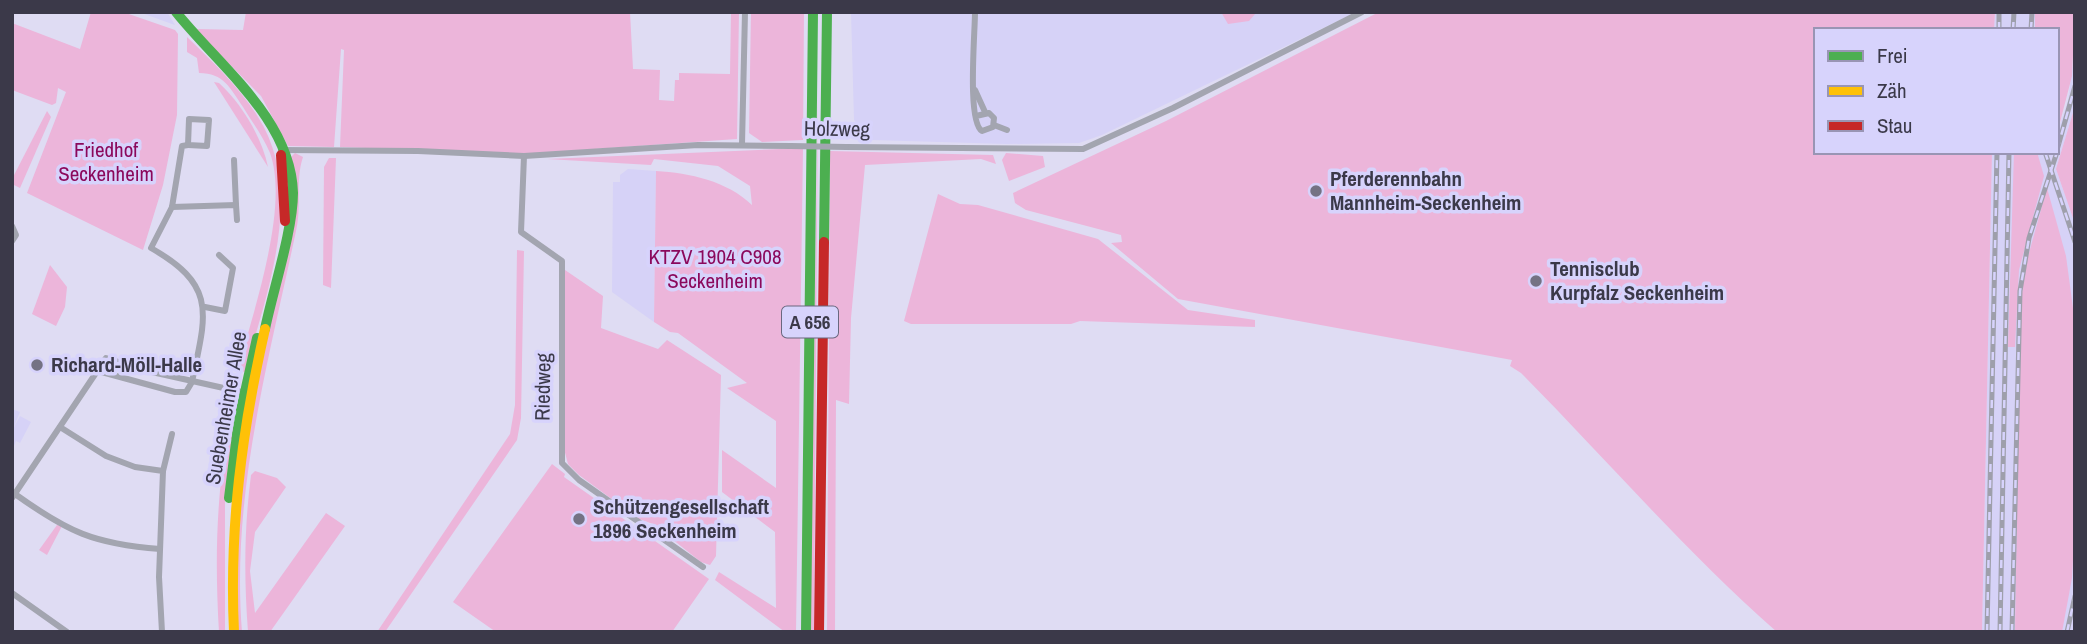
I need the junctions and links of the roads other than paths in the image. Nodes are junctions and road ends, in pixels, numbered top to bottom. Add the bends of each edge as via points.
1 (176, 12) edge
2 (745, 12) edge
3 (813, 12) edge
4 (827, 12) edge
5 (975, 12) edge
6 (1362, 12) edge
7 (974, 88) junction
8 (985, 112) junction
9 (976, 116) junction
10 (994, 125) junction
11 (1007, 130) dead end
12 (985, 131) junction
13 (741, 144) junction
14 (188, 145) junction
15 (985, 149) junction
16 (281, 150) junction
17 (524, 156) junction
18 (234, 160) dead end
19 (236, 205) junction
20 (173, 207) junction
21 (237, 220) dead end
22 (12, 226) edge
23 (12, 241) edge
24 (219, 255) dead end
25 (205, 307) junction
26 (98, 371) junction
27 (192, 382) junction
28 (247, 393) junction
29 (60, 427) junction
30 (172, 434) dead end
31 (163, 471) junction
32 (13, 496) edge
33 (160, 549) junction
34 (704, 566) dead end
35 (12, 593) edge
36 (67, 632) edge
37 (162, 632) edge
38 (228, 632) edge
39 (234, 632) edge
40 (806, 632) edge
41 (819, 632) edge

1 - 16 main road, Suebenheimer Allee via 246,88
2 - 13 street
3 - 40 main road, A 656
4 - 41 main road, A 656
5 - 7 street
6 - 15 street, Holzweg via 1096,145 1068,150
7 - 8 street
7 - 9 street
8 - 9 street
8 - 10 street
9 - 12 street via 976,127
10 - 11 street
10 - 12 street
12 - 15 street
13 - 15 street, Holzweg, bridge
13 - 17 street, Holzweg
14 - 14 street via 207,146 209,120 189,119
14 - 20 street via 182,146
16 - 17 street, Holzweg
16 - 28 main road, Suebenheimer Allee via 284,246
17 - 34 street, Riedweg via 521,232 562,261 562,463 579,480
18 - 19 street
19 - 20 street
19 - 21 street
20 - 25 street via 151,248 184,269
22 - 23 street via 16,235
24 - 25 street via 233,268 225,311
25 - 27 street
26 - 27 street via 182,393
26 - 27 street via 106,358
26 - 29 street
27 - 28 street
28 - 38 main road, Suebenheimer Allee via 229,493
28 - 39 main road, Suebenheimer Allee via 234,505
29 - 31 street via 106,456
29 - 32 street
30 - 31 street
31 - 33 street
32 - 33 street via 92,540
33 - 37 street
35 - 36 street

